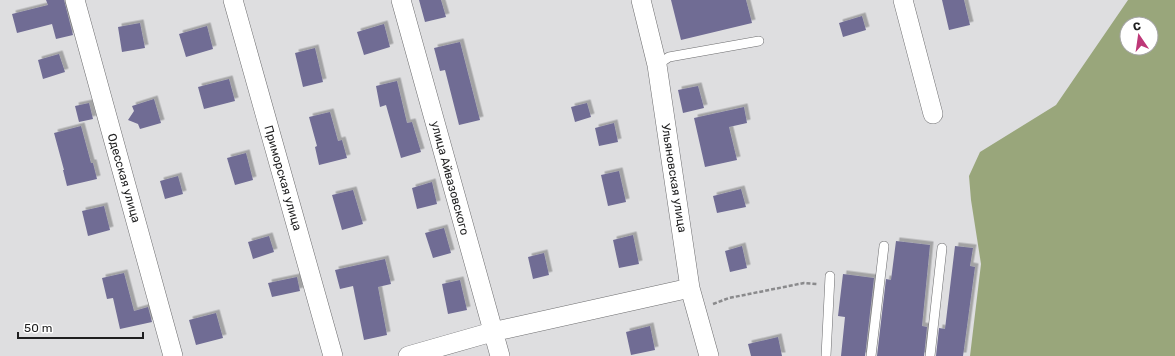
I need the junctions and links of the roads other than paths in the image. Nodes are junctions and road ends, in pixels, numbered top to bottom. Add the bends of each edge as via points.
1 (75, 0) edge
2 (233, 0) edge
3 (402, 0) edge
4 (642, 0) edge
5 (902, 0) edge
6 (759, 41) dead end
7 (657, 65) junction
8 (933, 114) dead end
9 (884, 246) dead end
10 (942, 248) dead end
11 (830, 280) road end
12 (690, 288) junction
13 (492, 332) junction
14 (173, 356) edge
15 (332, 356) edge
16 (408, 356) edge
17 (500, 356) edge
18 (709, 356) edge
19 (826, 356) edge
20 (871, 356) edge
21 (930, 356) edge

1 - 14 street, Одесская улица
2 - 15 street, Приморская улица
3 - 13 street, улица Айвазовского
4 - 7 street, Ульяновская улица
5 - 8 street
6 - 7 lane via 669,57
7 - 12 street, Ульяновская улица
9 - 20 lane
10 - 21 lane
11 - 19 lane
12 - 13 street
12 - 18 street, Ульяновская улица
13 - 16 street
13 - 17 street, улица Айвазовского

